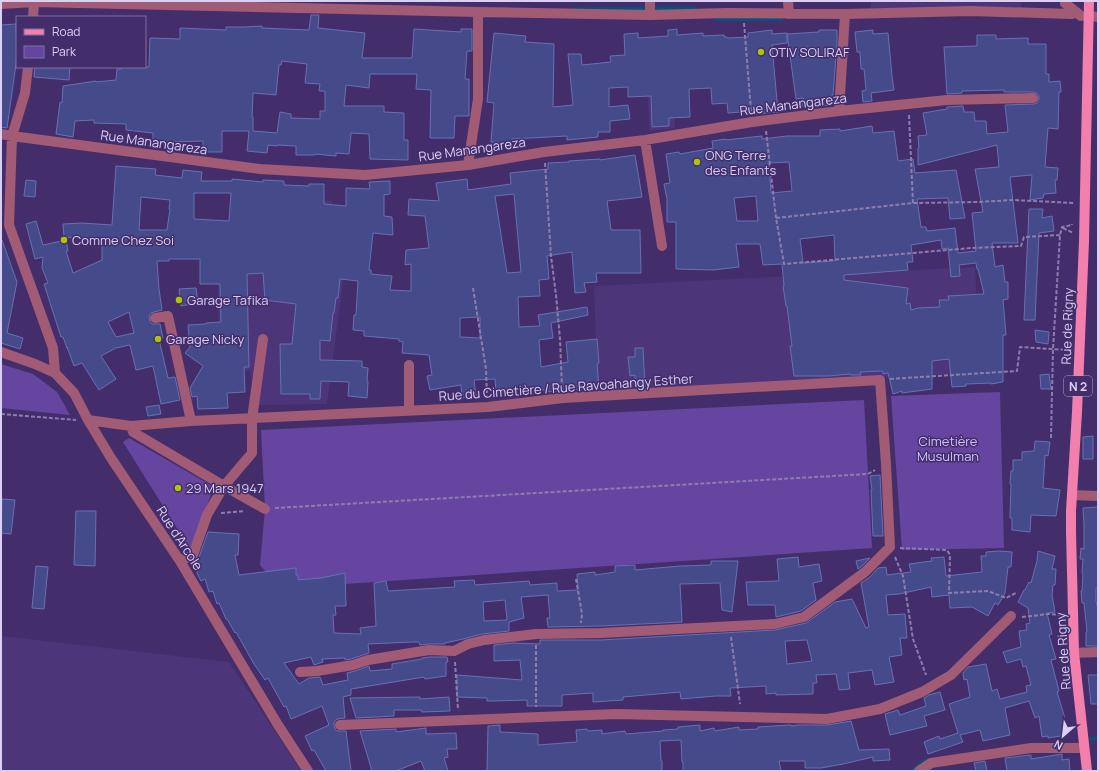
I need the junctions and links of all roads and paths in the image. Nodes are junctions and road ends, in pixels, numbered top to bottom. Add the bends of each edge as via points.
1 (650, 1) edge
2 (788, 1) edge
3 (1066, 1) edge
4 (1089, 1) edge
5 (34, 2) junction
6 (1, 4) edge
7 (478, 12) junction
8 (743, 14) junction
9 (789, 14) junction
10 (845, 14) junction
11 (650, 15) junction
12 (33, 16) edge
13 (1085, 16) edge
14 (28, 68) edge
15 (1033, 98) dead end
16 (908, 104) junction
17 (839, 111) junction
18 (764, 120) junction
19 (752, 122) junction
20 (1, 134) edge
21 (12, 136) junction
22 (645, 140) junction
23 (544, 152) junction
24 (468, 165) junction
25 (913, 203) junction
26 (1074, 203) dead end
27 (776, 218) junction
28 (1073, 218) dead end
29 (5, 223) edge
30 (1060, 235) junction
31 (662, 246) dead end
32 (473, 288) dead end
33 (156, 318) dead end
34 (263, 339) dead end
35 (1053, 349) junction
36 (1079, 351) junction
37 (1, 352) edge
38 (409, 365) dead end
39 (55, 373) junction
40 (880, 380) junction
41 (563, 398) junction
42 (488, 407) junction
43 (408, 411) junction
44 (1, 414) edge
45 (252, 419) junction
46 (88, 420) junction
47 (191, 421) junction
48 (131, 426) junction
49 (1052, 438) dead end
50 (886, 464) junction
51 (224, 486) junction
52 (1072, 495) junction
53 (1098, 496) edge
54 (265, 509) junction
55 (208, 515) junction
56 (890, 547) junction
57 (180, 561) junction
58 (576, 580) dead end
59 (1016, 593) dead end
60 (1011, 616) joint
61 (1073, 616) junction
62 (729, 626) junction
63 (580, 633) junction
64 (536, 634) junction
65 (454, 651) junction
66 (1098, 652) edge
67 (1074, 653) junction
68 (300, 672) dead end
69 (926, 675) dead end
70 (740, 704) dead end
71 (536, 718) junction
72 (456, 721) junction
73 (340, 725) dead end
74 (1084, 748) junction
75 (308, 771) edge
76 (919, 771) edge
77 (1087, 771) edge

1 - 11 street
2 - 9 street
3 - 13 street
4 - 13 main road, Rue de Rigny / N 2
5 - 6 street
5 - 7 street
5 - 12 street
7 - 11 street
7 - 24 street via 478,99
8 - 9 street
8 - 11 street
8 - 19 path
9 - 10 street
10 - 13 street via 970,11
10 - 17 street
13 - 36 main road, Rue de Rigny / N 2 via 1087,149
14 - 21 street via 25,92
15 - 16 street, Rue Manangareza via 947,100
16 - 17 street, Rue Manangareza
16 - 25 path
17 - 18 street, Rue Manangareza
18 - 19 street, Rue Manangareza
18 - 27 path
19 - 22 street, Rue Manangareza
20 - 21 street, Rue Manangareza
21 - 24 street, Rue Manangareza via 260,169 365,174
21 - 29 street
22 - 23 street, Rue Manangareza
22 - 31 street
23 - 24 street, Rue Manangareza
23 - 41 path
25 - 26 path via 1013,200
25 - 27 path
27 - 30 path via 784,264 1020,246 1024,237
28 - 30 path via 1072,225 1062,227
29 - 39 street via 54,348
30 - 35 path
32 - 42 path via 486,369
33 - 47 street via 168,316
34 - 45 street
35 - 36 path
35 - 40 path via 1020,347 1017,371
35 - 49 path
36 - 52 main road, Rue de Rigny / N 2
37 - 39 street, Rue d'Arcole
38 - 43 street
39 - 46 street, Rue d'Arcole via 74,393
40 - 41 street, Rue du Cimetière / Rue Ravoahangy Esther
40 - 50 street
41 - 42 street, Rue du Cimetière / Rue Ravoahangy Esther
42 - 43 street, Rue du Cimetière / Rue Ravoahangy Esther
43 - 45 street, Rue du Cimetière / Rue Ravoahangy Esther
44 - 46 path
45 - 47 street, Rue du Cimetière / Rue Ravoahangy Esther
45 - 51 street via 252,452
46 - 48 street, Rue du Cimetière / Rue Ravoahangy Esther
46 - 57 street, Rue d'Arcole
47 - 48 street, Rue du Cimetière / Rue Ravoahangy Esther
48 - 51 street via 133,432
50 - 54 path via 868,474
50 - 56 street
51 - 54 street
51 - 55 street
52 - 53 street
52 - 61 main road, Rue de Rigny / N 2
54 - 55 path
55 - 57 street via 193,555
56 - 59 path via 947,550 950,555 949,593 988,591 1006,598
56 - 62 street via 864,572 804,617 775,624
56 - 69 path via 903,576 913,638
57 - 75 street, Rue d'Arcole
58 - 63 path via 582,614
60 - 61 path
60 - 71 street via 951,675 922,692 880,709 827,720 617,714
61 - 67 main road, Rue de Rigny / N 2
62 - 63 street
62 - 70 path
63 - 64 street
64 - 65 street via 484,640
64 - 71 path
65 - 68 street via 429,650 368,660 353,665
65 - 72 path via 458,710
66 - 67 street
67 - 74 main road, Rue de Rigny / N 2
71 - 72 street
72 - 73 street
74 - 76 street via 1031,748 931,763
74 - 77 main road, Rue de Rigny / N 2

